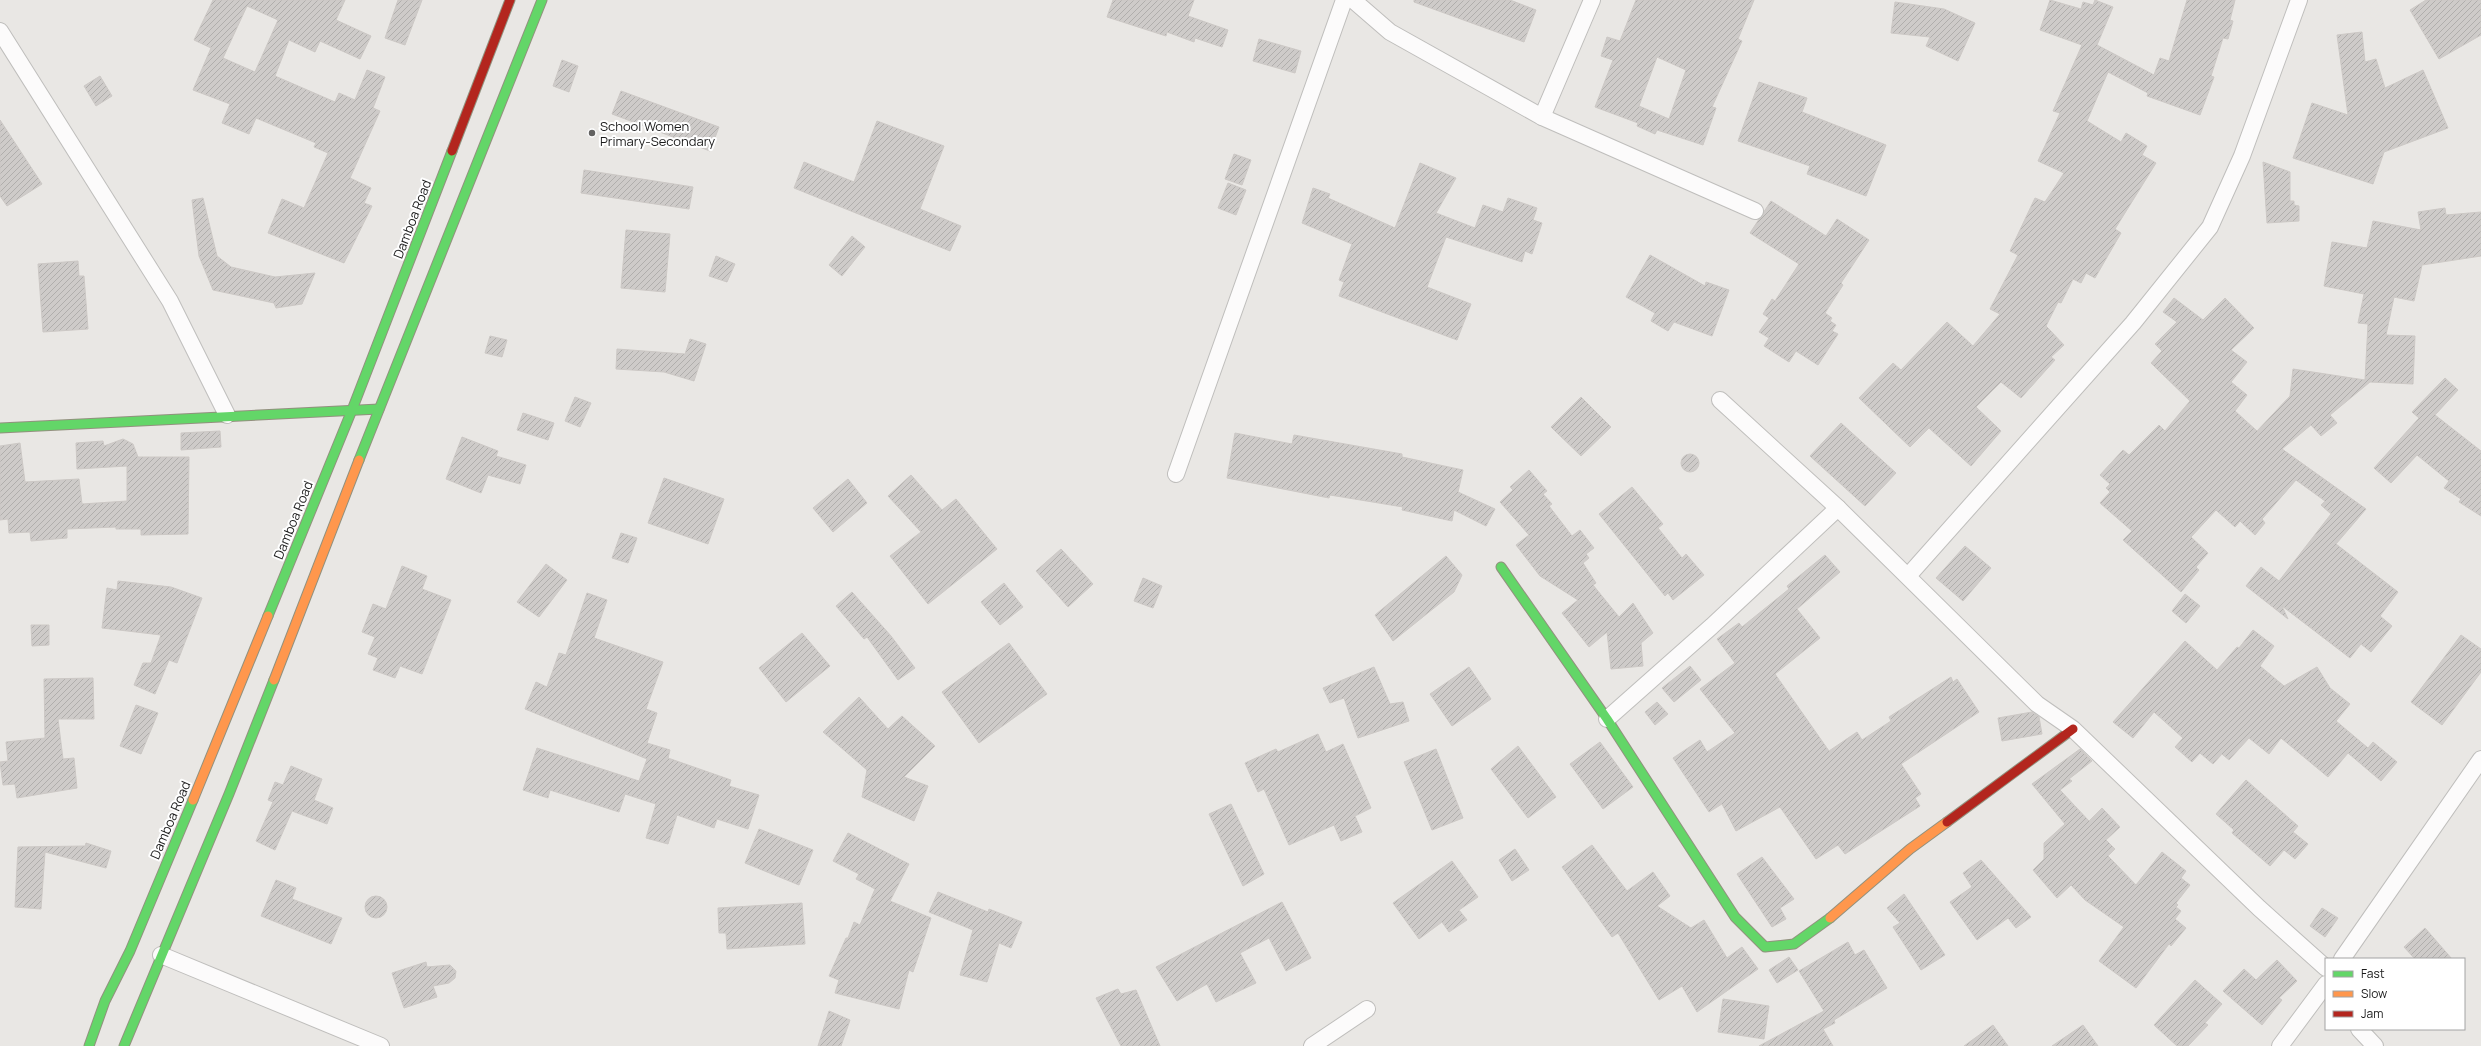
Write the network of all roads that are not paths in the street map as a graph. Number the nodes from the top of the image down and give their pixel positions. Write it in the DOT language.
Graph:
graph roads {
  1 [pos="510,0"];
  2 [pos="542,0"];
  3 [pos="1344,0"];
  4 [pos="1353,0"];
  5 [pos="1592,0"];
  6 [pos="2299,0"];
  7 [pos="0,31"];
  8 [pos="1542,117"];
  9 [pos="1755,211"];
  10 [pos="1720,400"];
  11 [pos="379,409"];
  12 [pos="352,410"];
  13 [pos="227,415"];
  14 [pos="0,428"];
  15 [pos="1176,474"];
  16 [pos="1838,508"];
  17 [pos="1502,567"];
  18 [pos="1908,576"];
  19 [pos="1607,719"];
  20 [pos="2073,729"];
  21 [pos="2481,759"];
  22 [pos="161,954"];
  23 [pos="2343,958"];
  24 [pos="2325,967"];
  25 [pos="2325,990"];
  26 [pos="1367,1009"];
  27 [pos="2360,1030"];
  28 [pos="88,1046"];
  29 [pos="124,1046"];
  30 [pos="381,1046"];
  31 [pos="1312,1046"];
  32 [pos="2280,1046"];
  33 [pos="2375,1046"];
  1 -- 12 [label="main road, Damboa Road"];
  2 -- 11 [label="main road"];
  3 -- 15 [label="street"];
  4 -- 8 [label="street"];
  5 -- 8 [label="street"];
  6 -- 18 [label="street"];
  7 -- 13 [label="street"];
  8 -- 9 [label="street"];
  10 -- 16 [label="street"];
  11 -- 12 [label="main road"];
  11 -- 22 [label="main road"];
  12 -- 13 [label="main road"];
  12 -- 28 [label="main road, Damboa Road"];
  13 -- 14 [label="main road"];
  16 -- 18 [label="street"];
  16 -- 19 [label="street"];
  17 -- 19 [label="main road"];
  18 -- 20 [label="street"];
  19 -- 20 [label="main road"];
  20 -- 24 [label="street"];
  21 -- 23 [label="street"];
  22 -- 29 [label="main road"];
  22 -- 30 [label="street"];
  25 -- 32 [label="street"];
  26 -- 31 [label="street"];
  27 -- 33 [label="street"];
}
